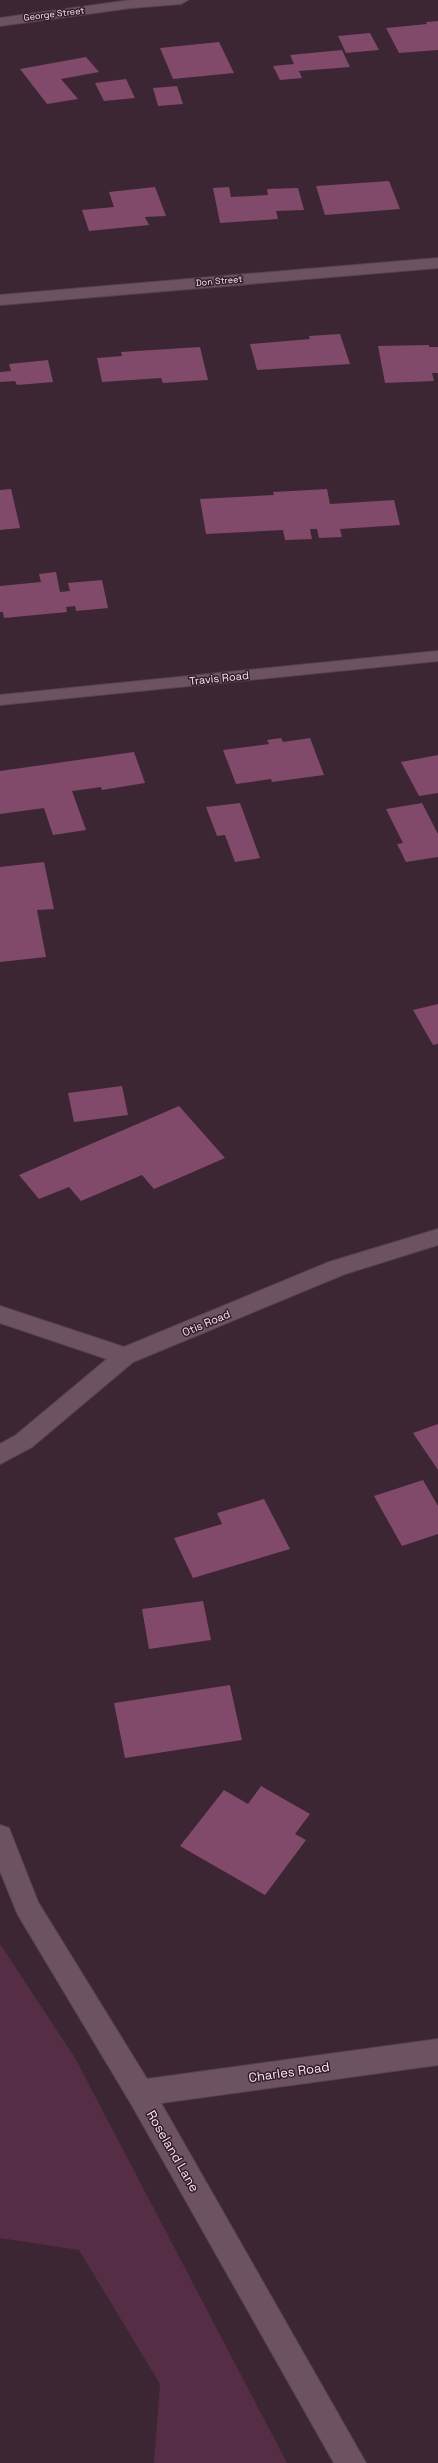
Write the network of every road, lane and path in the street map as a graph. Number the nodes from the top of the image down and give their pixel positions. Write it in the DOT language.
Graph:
graph roads {
  1 [pos="181,0"];
  2 [pos="0,22"];
  3 [pos="438,263"];
  4 [pos="0,300"];
  5 [pos="438,656"];
  6 [pos="0,700"];
  7 [pos="438,1237"];
  8 [pos="0,1314"];
  9 [pos="125,1356"];
  10 [pos="0,1455"];
  11 [pos="0,1836"];
  12 [pos="438,2052"];
  13 [pos="140,2093"];
  14 [pos="351,2463"];
  1 -- 2 [label="street, George Street"];
  3 -- 4 [label="street, Don Street"];
  5 -- 6 [label="street, Travis Road"];
  7 -- 9 [label="street, Otis Road"];
  8 -- 9 [label="street"];
  9 -- 10 [label="street, Otis Road"];
  11 -- 13 [label="street, Roseland Lane"];
  12 -- 13 [label="street, Charles Road"];
  13 -- 14 [label="street, Roseland Lane"];
}
